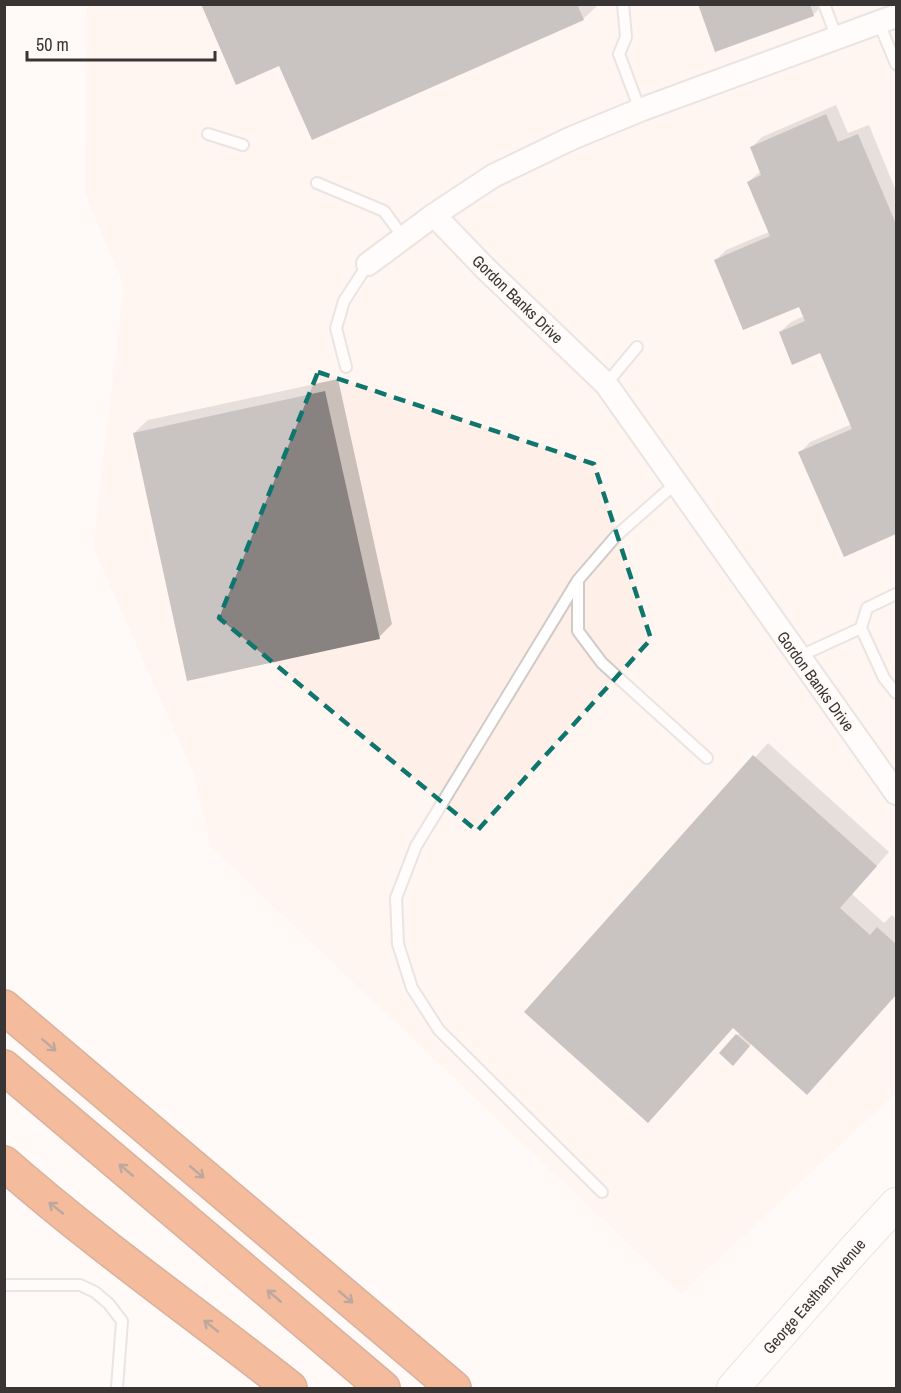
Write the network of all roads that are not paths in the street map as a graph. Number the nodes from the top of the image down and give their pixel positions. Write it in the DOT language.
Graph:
graph roads {
  1 [pos="623,4"];
  2 [pos="824,4"];
  3 [pos="888,20"];
  4 [pos="837,38"];
  5 [pos="897,64"];
  6 [pos="640,110"];
  7 [pos="208,134"];
  8 [pos="243,145"];
  9 [pos="317,183"];
  10 [pos="434,215"];
  11 [pos="403,237"];
  12 [pos="368,264"];
  13 [pos="637,347"];
  14 [pos="346,367"];
  15 [pos="606,384"];
  16 [pos="676,483"];
  17 [pos="578,580"];
  18 [pos="897,594"];
  19 [pos="861,628"];
  20 [pos="798,657"];
  21 [pos="897,693"];
  22 [pos="708,758"];
  23 [pos="897,793"];
  24 [pos="4,1007"];
  25 [pos="4,1067"];
  26 [pos="4,1163"];
  27 [pos="602,1192"];
  28 [pos="897,1204"];
  29 [pos="4,1285"];
  30 [pos="117,1389"];
  31 [pos="290,1389"];
  32 [pos="383,1389"];
  33 [pos="454,1389"];
  34 [pos="733,1389"];
  1 -- 6 [label="lane"];
  2 -- 4 [label="lane"];
  3 -- 4 [label="street"];
  3 -- 5 [label="lane"];
  4 -- 6 [label="street"];
  6 -- 10 [label="street"];
  7 -- 8 [label="lane"];
  9 -- 11 [label="lane"];
  10 -- 11 [label="street"];
  10 -- 15 [label="street, Gordon Banks Drive"];
  11 -- 12 [label="street"];
  12 -- 14 [label="lane"];
  13 -- 15 [label="lane"];
  15 -- 16 [label="street, Gordon Banks Drive"];
  16 -- 17 [label="lane"];
  16 -- 20 [label="street, Gordon Banks Drive"];
  17 -- 22 [label="lane"];
  17 -- 27 [label="lane"];
  18 -- 19 [label="lane"];
  19 -- 20 [label="lane"];
  19 -- 21 [label="lane"];
  20 -- 23 [label="street, Gordon Banks Drive"];
  24 -- 33 [label="highway, one-way"];
  32 -- 25 [label="highway, one-way"];
  31 -- 26 [label="highway, one-way"];
  28 -- 34 [label="main road, George Eastham Avenue"];
  29 -- 30 [label="lane"];
}
